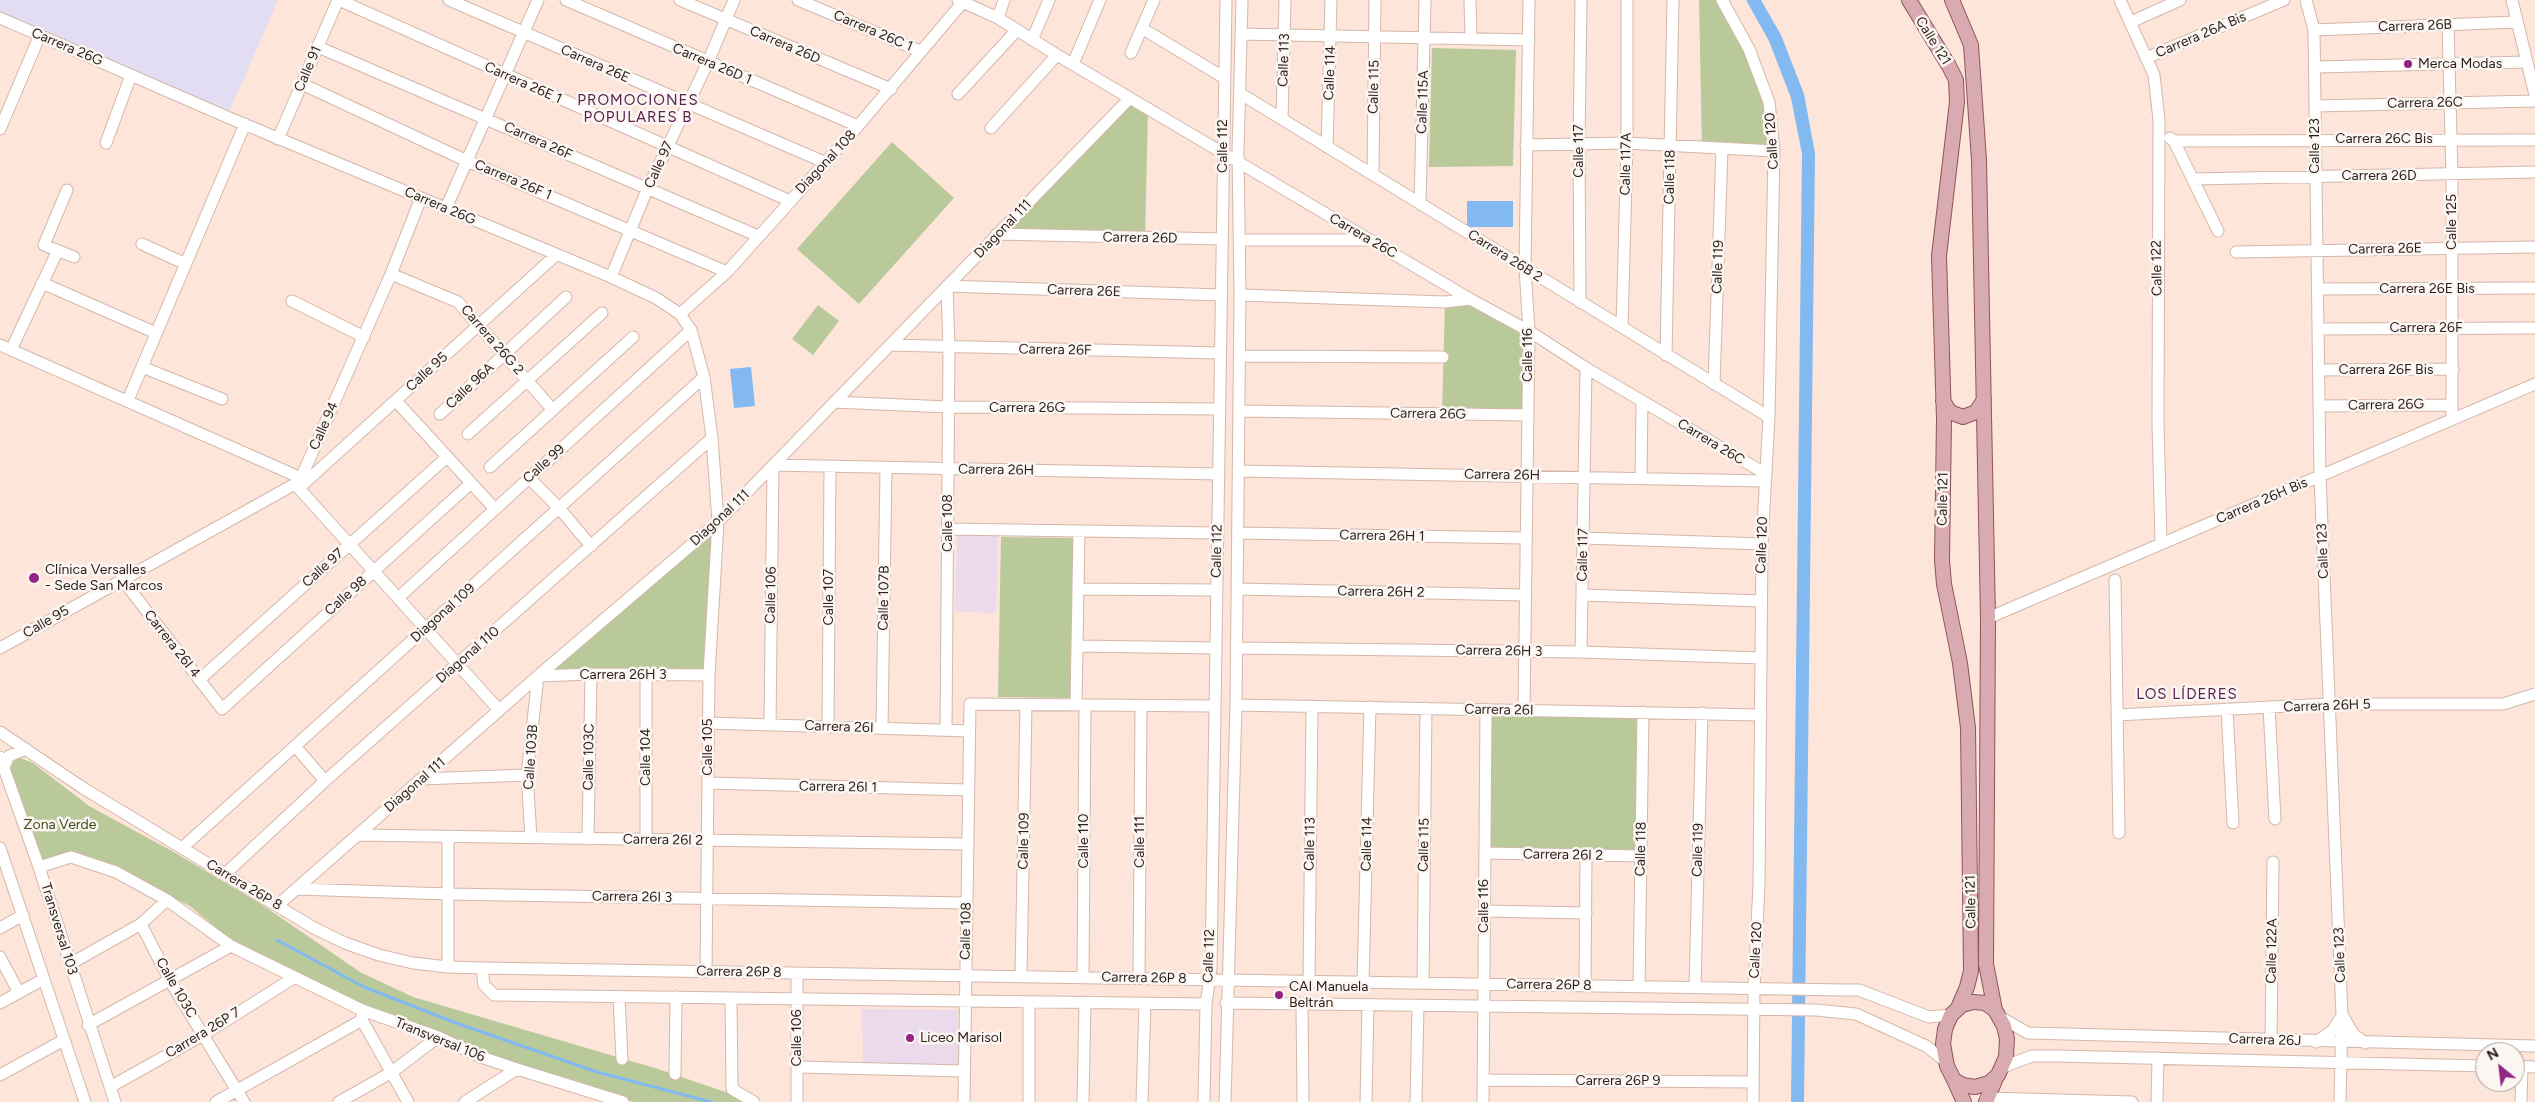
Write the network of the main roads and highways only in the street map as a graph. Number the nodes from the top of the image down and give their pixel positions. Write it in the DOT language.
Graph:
graph roads {
  1 [pos="1909,0"];
  2 [pos="1952,0"];
  3 [pos="1984,400"];
  4 [pos="1943,401"];
  5 [pos="1955,1011"];
  6 [pos="1998,1013"];
  7 [pos="2000,1071"];
  8 [pos="1954,1080"];
  9 [pos="1986,1100"];
  10 [pos="1964,1102"];
  1 -- 4 [label="main road, Calle 121"];
  2 -- 3 [label="main road, Calle 121"];
  3 -- 4 [label="main road"];
  3 -- 6 [label="main road, Calle 121"];
  4 -- 5 [label="main road, Calle 121"];
  5 -- 6 [label="main road"];
  5 -- 8 [label="main road"];
  6 -- 7 [label="main road"];
  7 -- 8 [label="main road"];
  7 -- 9 [label="main road"];
  8 -- 10 [label="main road"];
}
